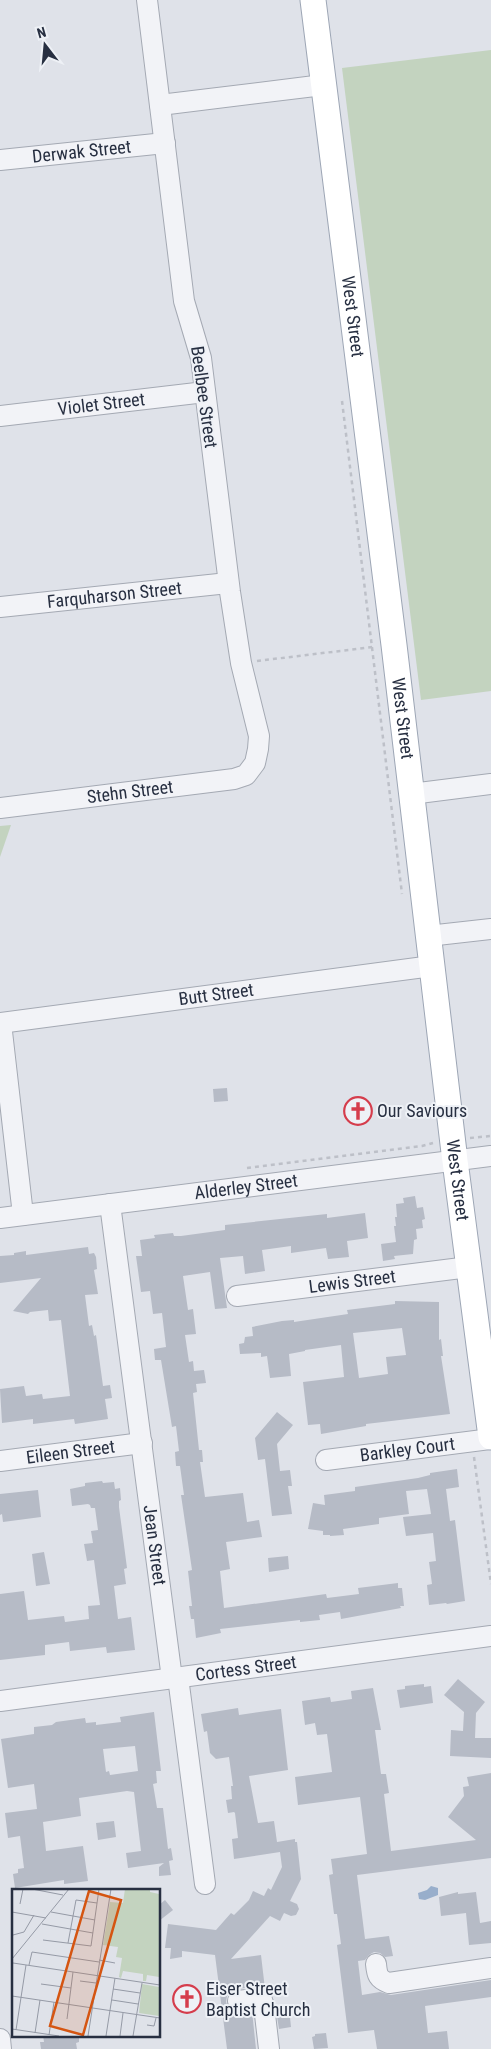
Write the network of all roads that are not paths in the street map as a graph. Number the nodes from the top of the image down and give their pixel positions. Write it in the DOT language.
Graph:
graph roads {
  1 [pos="147,0"];
  2 [pos="313,0"];
  3 [pos="323,85"];
  4 [pos="160,106"];
  5 [pos="165,143"];
  6 [pos="0,160"];
  7 [pos="205,392"];
  8 [pos="0,416"];
  9 [pos="228,583"];
  10 [pos="0,607"];
  11 [pos="255,764"];
  12 [pos="491,784"];
  13 [pos="411,794"];
  14 [pos="0,808"];
  15 [pos="491,929"];
  16 [pos="428,936"];
  17 [pos="432,966"];
  18 [pos="0,1023"];
  19 [pos="491,1156"];
  20 [pos="455,1161"];
  21 [pos="110,1204"];
  22 [pos="23,1215"];
  23 [pos="0,1218"];
  24 [pos="469,1267"];
  25 [pos="237,1296"];
  26 [pos="491,1438"];
  27 [pos="142,1442"];
  28 [pos="326,1460"];
  29 [pos="0,1461"];
  30 [pos="491,1636"];
  31 [pos="175,1677"];
  32 [pos="0,1701"];
  33 [pos="205,1884"];
  34 [pos="376,1964"];
  35 [pos="491,1968"];
  36 [pos="238,2001"];
  37 [pos="0,2039"];
  38 [pos="1,2049"];
  39 [pos="269,2049"];
  1 -- 4 [label="street, Beelbee Street"];
  2 -- 3 [label="main road, West Street"];
  3 -- 4 [label="street"];
  3 -- 13 [label="main road, West Street"];
  4 -- 5 [label="street, Beelbee Street"];
  5 -- 6 [label="street, Derwak Street"];
  5 -- 7 [label="street, Beelbee Street"];
  7 -- 8 [label="street, Violet Street"];
  7 -- 9 [label="street, Beelbee Street"];
  9 -- 10 [label="street, Farquharson Street"];
  9 -- 11 [label="street, Beelbee Street"];
  11 -- 14 [label="street, Stehn Street"];
  12 -- 13 [label="street"];
  13 -- 16 [label="main road, West Street"];
  15 -- 16 [label="street"];
  16 -- 17 [label="main road, West Street"];
  17 -- 18 [label="street, Butt Street"];
  17 -- 20 [label="main road, West Street"];
  18 -- 22 [label="street"];
  19 -- 20 [label="street, Alderley Street"];
  20 -- 21 [label="street, Alderley Street"];
  20 -- 24 [label="main road, West Street"];
  21 -- 22 [label="street, Alderley Street"];
  21 -- 27 [label="street, Jean Street"];
  22 -- 23 [label="street, Alderley Street"];
  24 -- 25 [label="street, Lewis Street"];
  24 -- 26 [label="main road, West Street"];
  26 -- 28 [label="street, Barkley Court"];
  27 -- 29 [label="street, Eileen Street"];
  27 -- 31 [label="street, Jean Street"];
  30 -- 31 [label="street, Cortess Street"];
  31 -- 32 [label="street, Cortess Street"];
  31 -- 33 [label="street, Jean Street"];
  34 -- 35 [label="street"];
  36 -- 39 [label="street"];
  37 -- 38 [label="street"];
}
